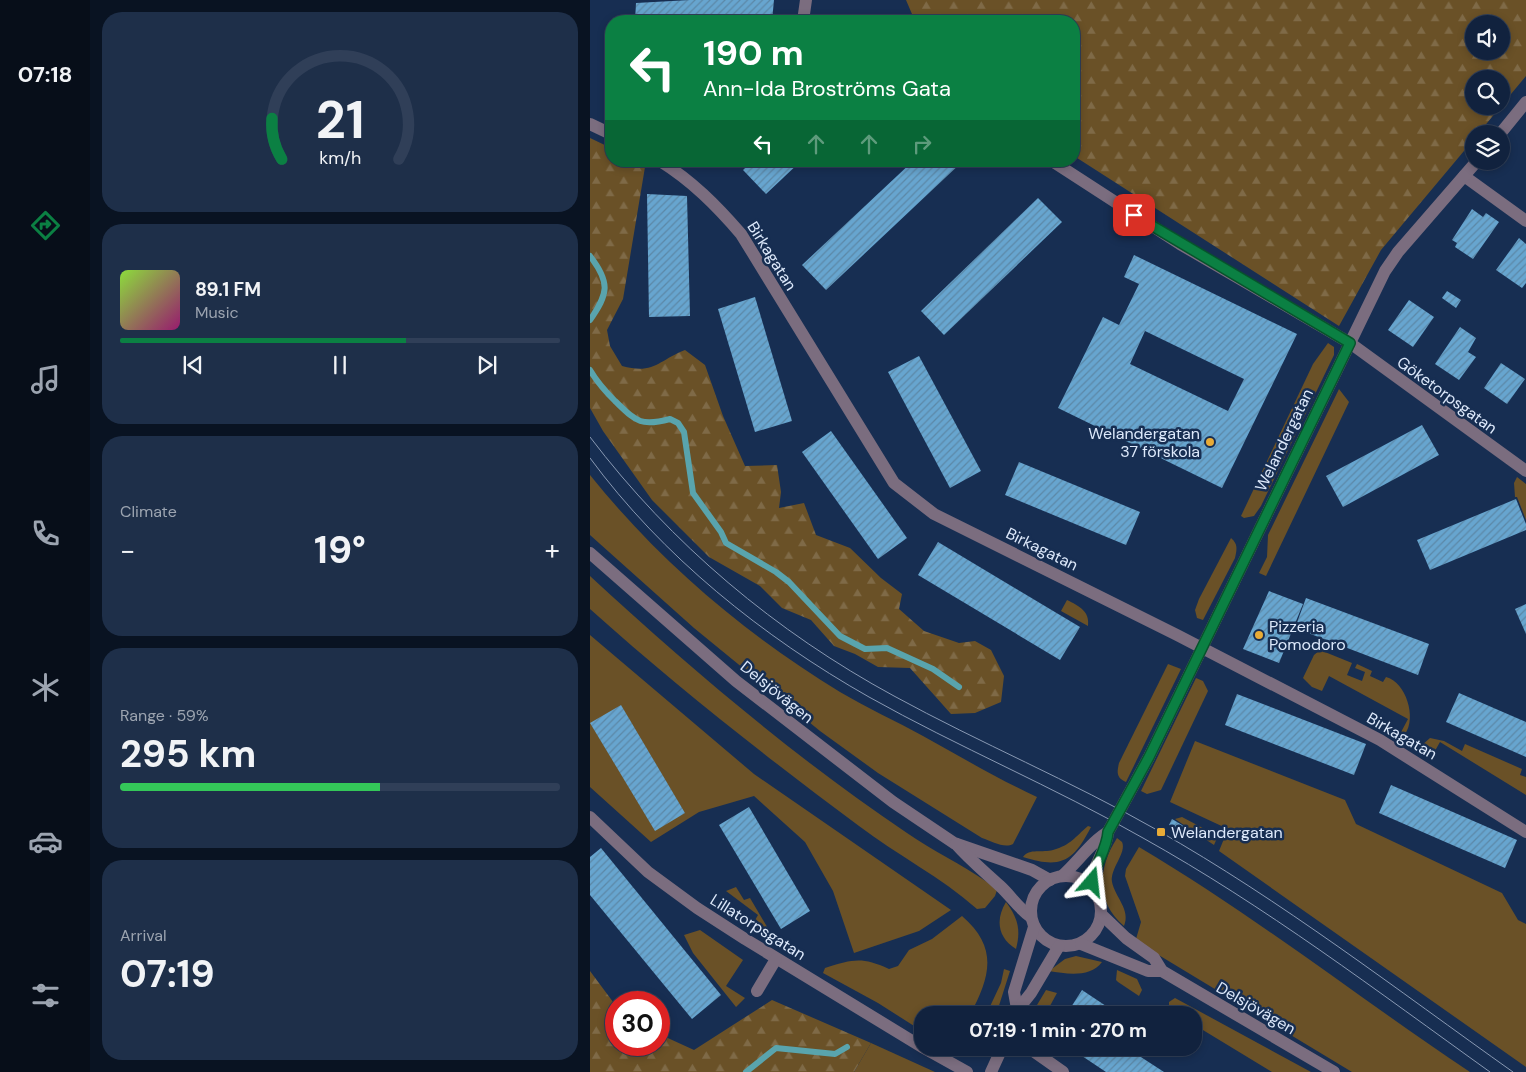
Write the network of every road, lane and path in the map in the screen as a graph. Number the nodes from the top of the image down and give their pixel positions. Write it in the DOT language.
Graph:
graph roads {
  1 [pos="806,0"];
  2 [pos="804,15"];
  3 [pos="1526,102"];
  4 [pos="590,124"];
  5 [pos="1507,125"];
  6 [pos="605,131"];
  7 [pos="670,167"];
  8 [pos="1061,167"];
  9 [pos="1469,170"];
  10 [pos="1464,176"];
  11 [pos="1526,221"];
  12 [pos="1350,343"];
  13 [pos="1526,471"];
  14 [pos="590,553"];
  15 [pos="1201,647"];
  16 [pos="590,817"];
  17 [pos="1108,832"];
  18 [pos="1526,832"];
  19 [pos="954,842"];
  20 [pos="1056,878"];
  21 [pos="1092,886"];
  22 [pos="1102,915"];
  23 [pos="1033,922"];
  24 [pos="1081,944"];
  25 [pos="1059,946"];
  26 [pos="776,959"];
  27 [pos="1162,971"];
  28 [pos="757,991"];
  29 [pos="1015,1006"];
  30 [pos="1021,1006"];
  31 [pos="914,1042"];
  32 [pos="939,1056"];
  33 [pos="998,1056"];
  34 [pos="1040,1056"];
  35 [pos="968,1072"];
  36 [pos="991,1072"];
  37 [pos="1062,1072"];
  38 [pos="1334,1072"];
  1 -- 2 [label="street"];
  3 -- 5 [label="street"];
  4 -- 6 [label="street"];
  7 -- 15 [label="street, Birkagatan"];
  8 -- 12 [label="street, Göketorpsgatan"];
  9 -- 10 [label="street, Welandergatan"];
  10 -- 11 [label="street"];
  10 -- 12 [label="street, Welandergatan"];
  12 -- 13 [label="street, Göketorpsgatan"];
  12 -- 15 [label="street, Welandergatan"];
  14 -- 19 [label="street, Delsjövägen"];
  15 -- 17 [label="street, Welandergatan"];
  15 -- 18 [label="street, Birkagatan"];
  16 -- 26 [label="street, Lillatorpsgatan"];
  17 -- 20 [label="street, Welandergatan"];
  17 -- 21 [label="street, Welandergatan"];
  19 -- 20 [label="street, Delsjövägen"];
  19 -- 23 [label="street, Delsjövägen"];
  20 -- 21 [label="street, Delsjövägen"];
  20 -- 23 [label="street"];
  21 -- 22 [label="street, Delsjövägen"];
  22 -- 24 [label="street"];
  22 -- 27 [label="street, Delsjövägen"];
  23 -- 25 [label="street, Delsjövägen"];
  23 -- 29 [label="street"];
  24 -- 25 [label="street, Delsjövägen"];
  24 -- 27 [label="street, Delsjövägen"];
  25 -- 30 [label="street"];
  26 -- 28 [label="street"];
  26 -- 31 [label="street, Lillatorpsgatan"];
  27 -- 38 [label="street, Delsjövägen"];
  32 -- 35 [label="street, Lillatorpsgatan"];
  33 -- 36 [label="street"];
  34 -- 37 [label="street"];
}
